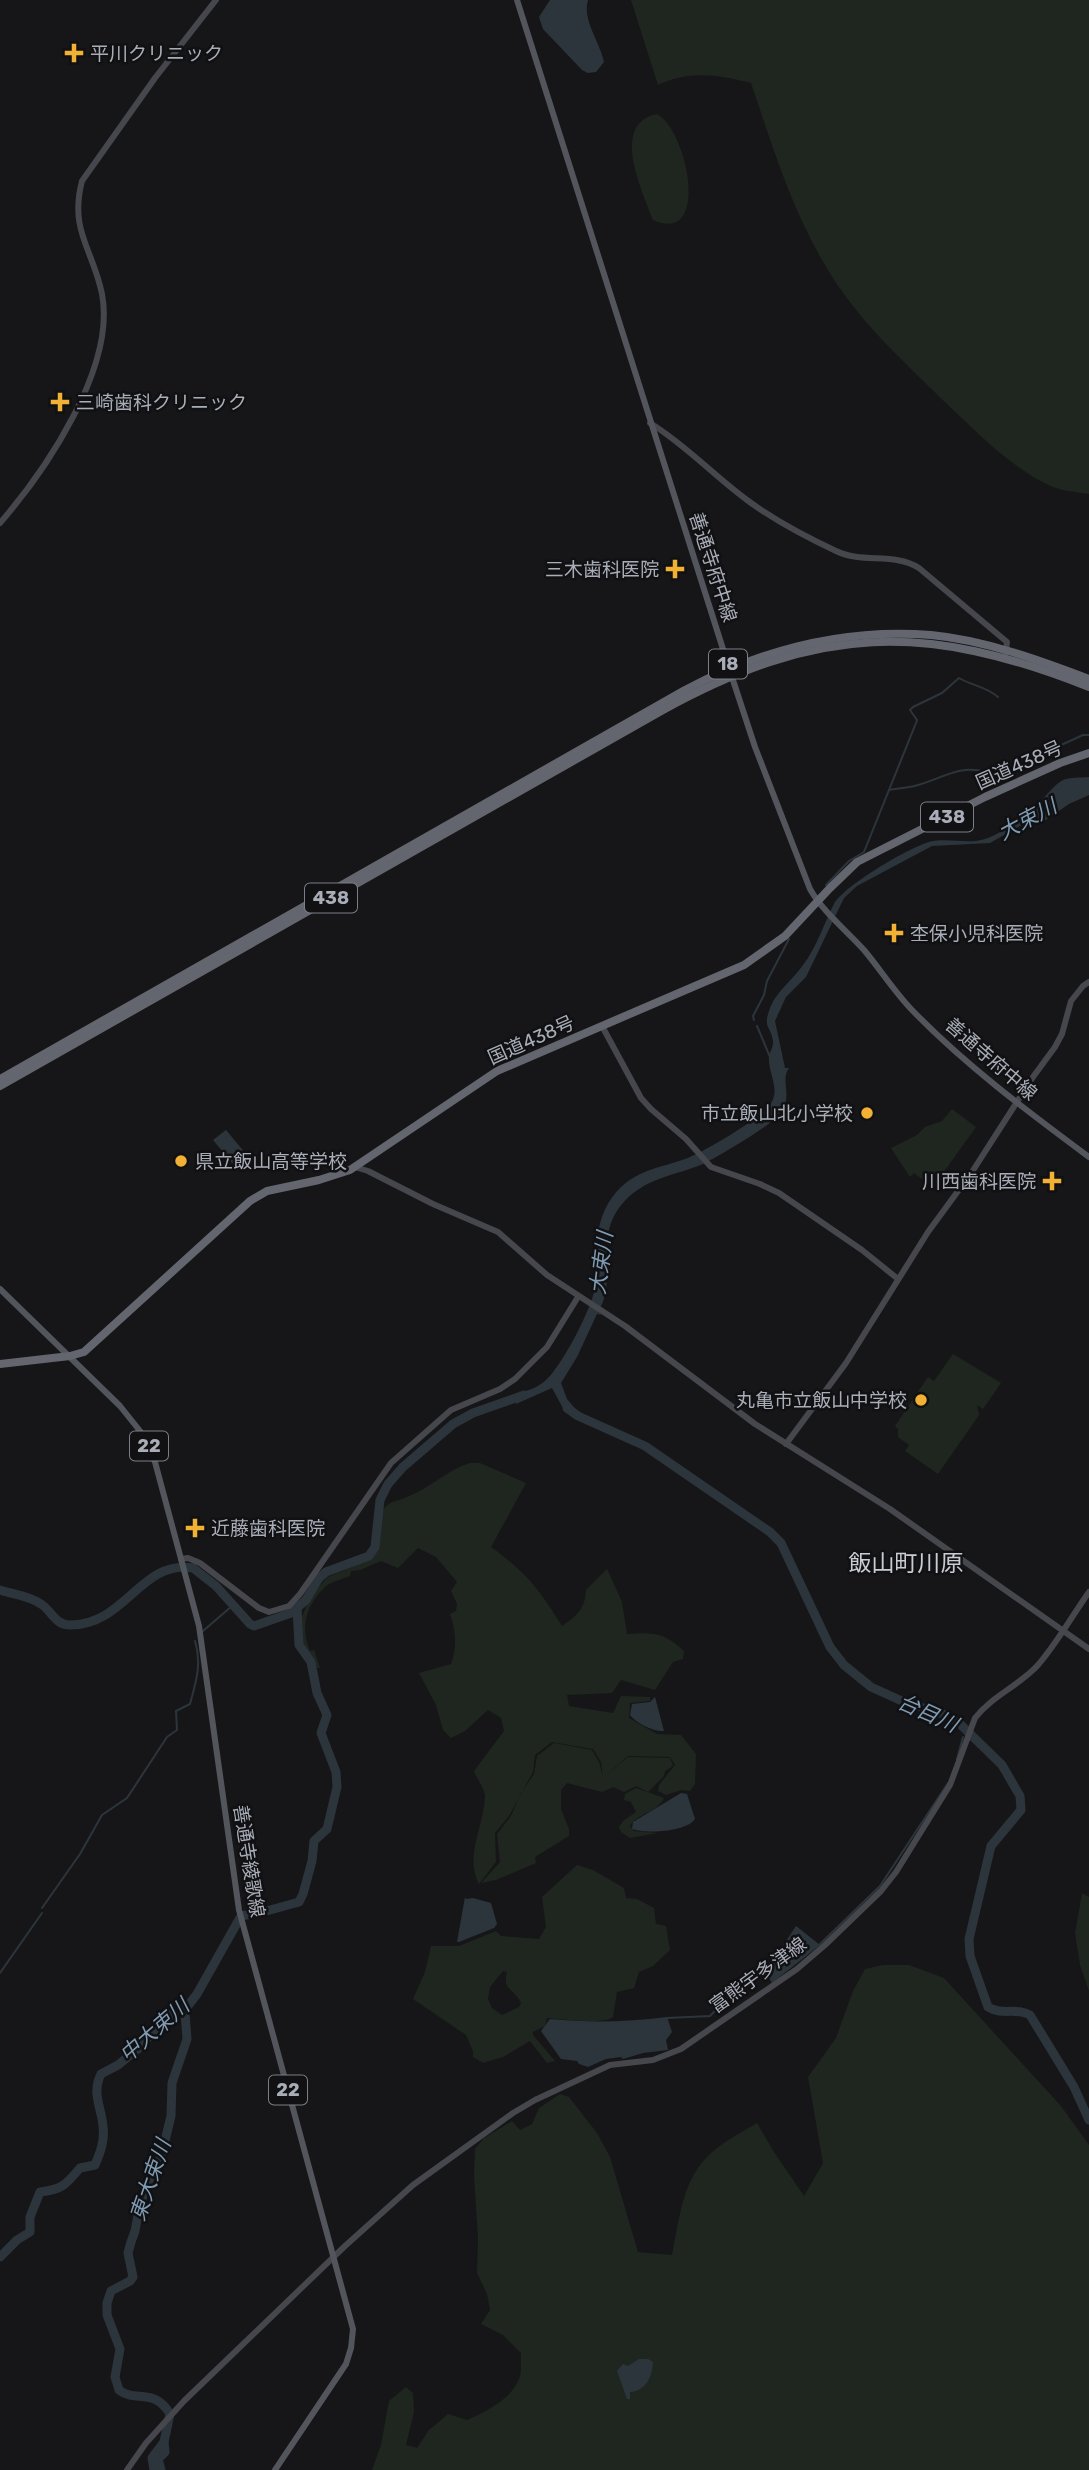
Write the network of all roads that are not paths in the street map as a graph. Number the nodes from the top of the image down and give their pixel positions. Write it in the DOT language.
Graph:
graph roads {
  1 [pos="216,0"];
  2 [pos="517,0"];
  3 [pos="650,423"];
  4 [pos="0,523"];
  5 [pos="1006,655"];
  6 [pos="730,672"];
  7 [pos="1089,679"];
  8 [pos="1089,687"];
  9 [pos="1089,752"];
  10 [pos="818,901"];
  11 [pos="1089,982"];
  12 [pos="602,1026"];
  13 [pos="0,1079"];
  14 [pos="0,1086"];
  15 [pos="1017,1103"];
  16 [pos="1089,1157"];
  17 [pos="355,1167"];
  18 [pos="898,1279"];
  19 [pos="0,1289"];
  20 [pos="578,1297"];
  21 [pos="70,1356"];
  22 [pos="0,1364"];
  23 [pos="786,1444"];
  24 [pos="181,1560"];
  25 [pos="1089,1592"];
  26 [pos="1062,1630"];
  27 [pos="1089,1649"];
  28 [pos="333,2257"];
  29 [pos="127,2470"];
  30 [pos="275,2470"];
  1 -- 4 [label="street"];
  2 -- 3 [label="main road, 善通寺府中線 / 18"];
  3 -- 5 [label="street"];
  3 -- 6 [label="main road, 善通寺府中線 / 18"];
  5 -- 6 [label="highway, 438"];
  5 -- 7 [label="highway, 438"];
  5 -- 8 [label="highway, 438"];
  6 -- 10 [label="main road, 善通寺府中線 / 18"];
  6 -- 13 [label="highway, 438"];
  6 -- 14 [label="highway, 438"];
  9 -- 10 [label="highway, 国道438号 / 438"];
  10 -- 12 [label="highway, 国道438号 / 438"];
  10 -- 15 [label="main road, 善通寺府中線 / 18"];
  11 -- 15 [label="street"];
  12 -- 17 [label="highway, 国道438号 / 438"];
  12 -- 18 [label="street"];
  15 -- 16 [label="main road, 善通寺府中線 / 18"];
  15 -- 18 [label="street"];
  17 -- 20 [label="street"];
  17 -- 21 [label="highway, 国道438号 / 438"];
  18 -- 23 [label="street"];
  19 -- 21 [label="main road, 善通寺綾歌線 / 22"];
  20 -- 23 [label="street"];
  20 -- 24 [label="street"];
  21 -- 22 [label="highway, 国道438号 / 438"];
  21 -- 24 [label="main road, 善通寺綾歌線 / 22"];
  23 -- 26 [label="street"];
  24 -- 28 [label="main road, 善通寺綾歌線 / 22"];
  25 -- 26 [label="street, 富熊宇多津線"];
  26 -- 27 [label="street"];
  26 -- 28 [label="street, 富熊宇多津線"];
  28 -- 29 [label="street, 富熊宇多津線"];
  28 -- 30 [label="main road, 善通寺綾歌線 / 22"];
}
